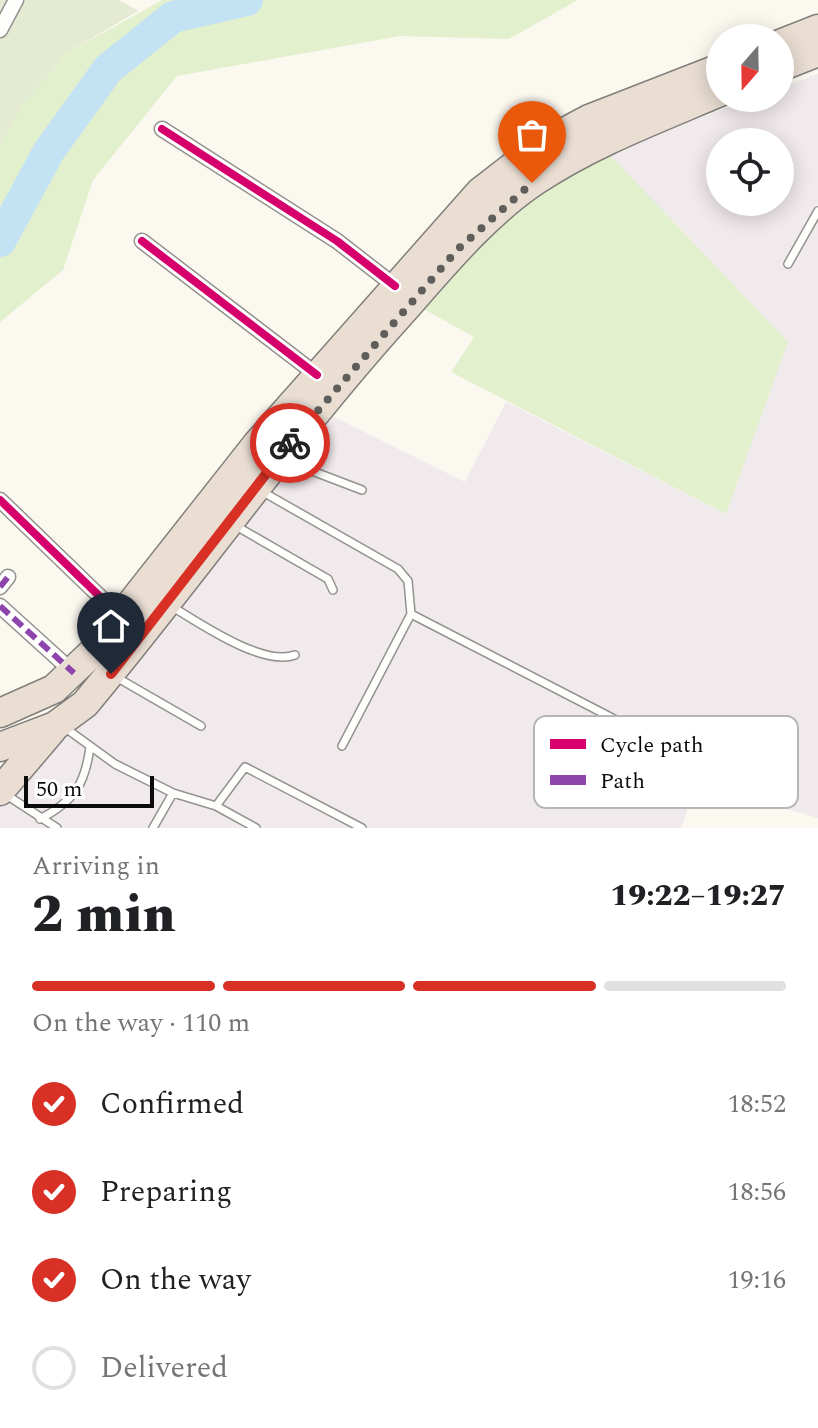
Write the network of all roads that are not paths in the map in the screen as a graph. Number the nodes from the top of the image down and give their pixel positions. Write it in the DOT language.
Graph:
graph roads {
  1 [pos="16,0"];
  2 [pos="818,29"];
  3 [pos="0,30"];
  4 [pos="794,38"];
  5 [pos="818,52"];
  6 [pos="794,61"];
  7 [pos="706,73"];
  8 [pos="706,98"];
  9 [pos="162,129"];
  10 [pos="818,211"];
  11 [pos="142,241"];
  12 [pos="788,264"];
  13 [pos="395,286"];
  14 [pos="317,375"];
  15 [pos="278,458"];
  16 [pos="253,487"];
  17 [pos="362,490"];
  18 [pos="0,500"];
  19 [pos="227,520"];
  20 [pos="333,590"];
  21 [pos="166,602"];
  22 [pos="0,606"];
  23 [pos="411,614"];
  24 [pos="121,617"];
  25 [pos="295,655"];
  26 [pos="111,674"];
  27 [pos="64,681"];
  28 [pos="0,713"];
  29 [pos="609,716"];
  30 [pos="57,725"];
  31 [pos="201,726"];
  32 [pos="342,746"];
  33 [pos="0,747"];
  34 [pos="90,747"];
  35 [pos="0,790"];
  36 [pos="173,793"];
  37 [pos="216,806"];
  38 [pos="40,819"];
  39 [pos="57,828"];
  40 [pos="153,828"];
  41 [pos="256,828"];
  42 [pos="362,828"];
  1 -- 3 [label="street"];
  2 -- 4 [label="highway"];
  5 -- 6 [label="highway"];
  7 -- 13 [label="highway"];
  8 -- 15 [label="highway"];
  9 -- 13 [label="street"];
  10 -- 12 [label="lane"];
  11 -- 14 [label="street"];
  13 -- 14 [label="highway"];
  14 -- 24 [label="highway"];
  15 -- 16 [label="highway"];
  15 -- 17 [label="lane"];
  16 -- 19 [label="highway"];
  16 -- 23 [label="lane"];
  18 -- 24 [label="street"];
  19 -- 20 [label="lane"];
  19 -- 21 [label="highway"];
  21 -- 25 [label="lane"];
  21 -- 26 [label="highway"];
  22 -- 27 [label="street"];
  23 -- 29 [label="lane"];
  23 -- 32 [label="lane"];
  24 -- 27 [label="highway"];
  26 -- 30 [label="highway"];
  26 -- 31 [label="lane"];
  27 -- 28 [label="highway"];
  30 -- 33 [label="highway"];
  30 -- 34 [label="lane"];
  30 -- 35 [label="highway"];
  34 -- 36 [label="lane"];
  34 -- 38 [label="lane"];
  35 -- 38 [label="lane"];
  36 -- 37 [label="lane"];
  36 -- 40 [label="lane"];
  37 -- 41 [label="lane"];
  37 -- 42 [label="lane"];
  38 -- 39 [label="lane"];
}
